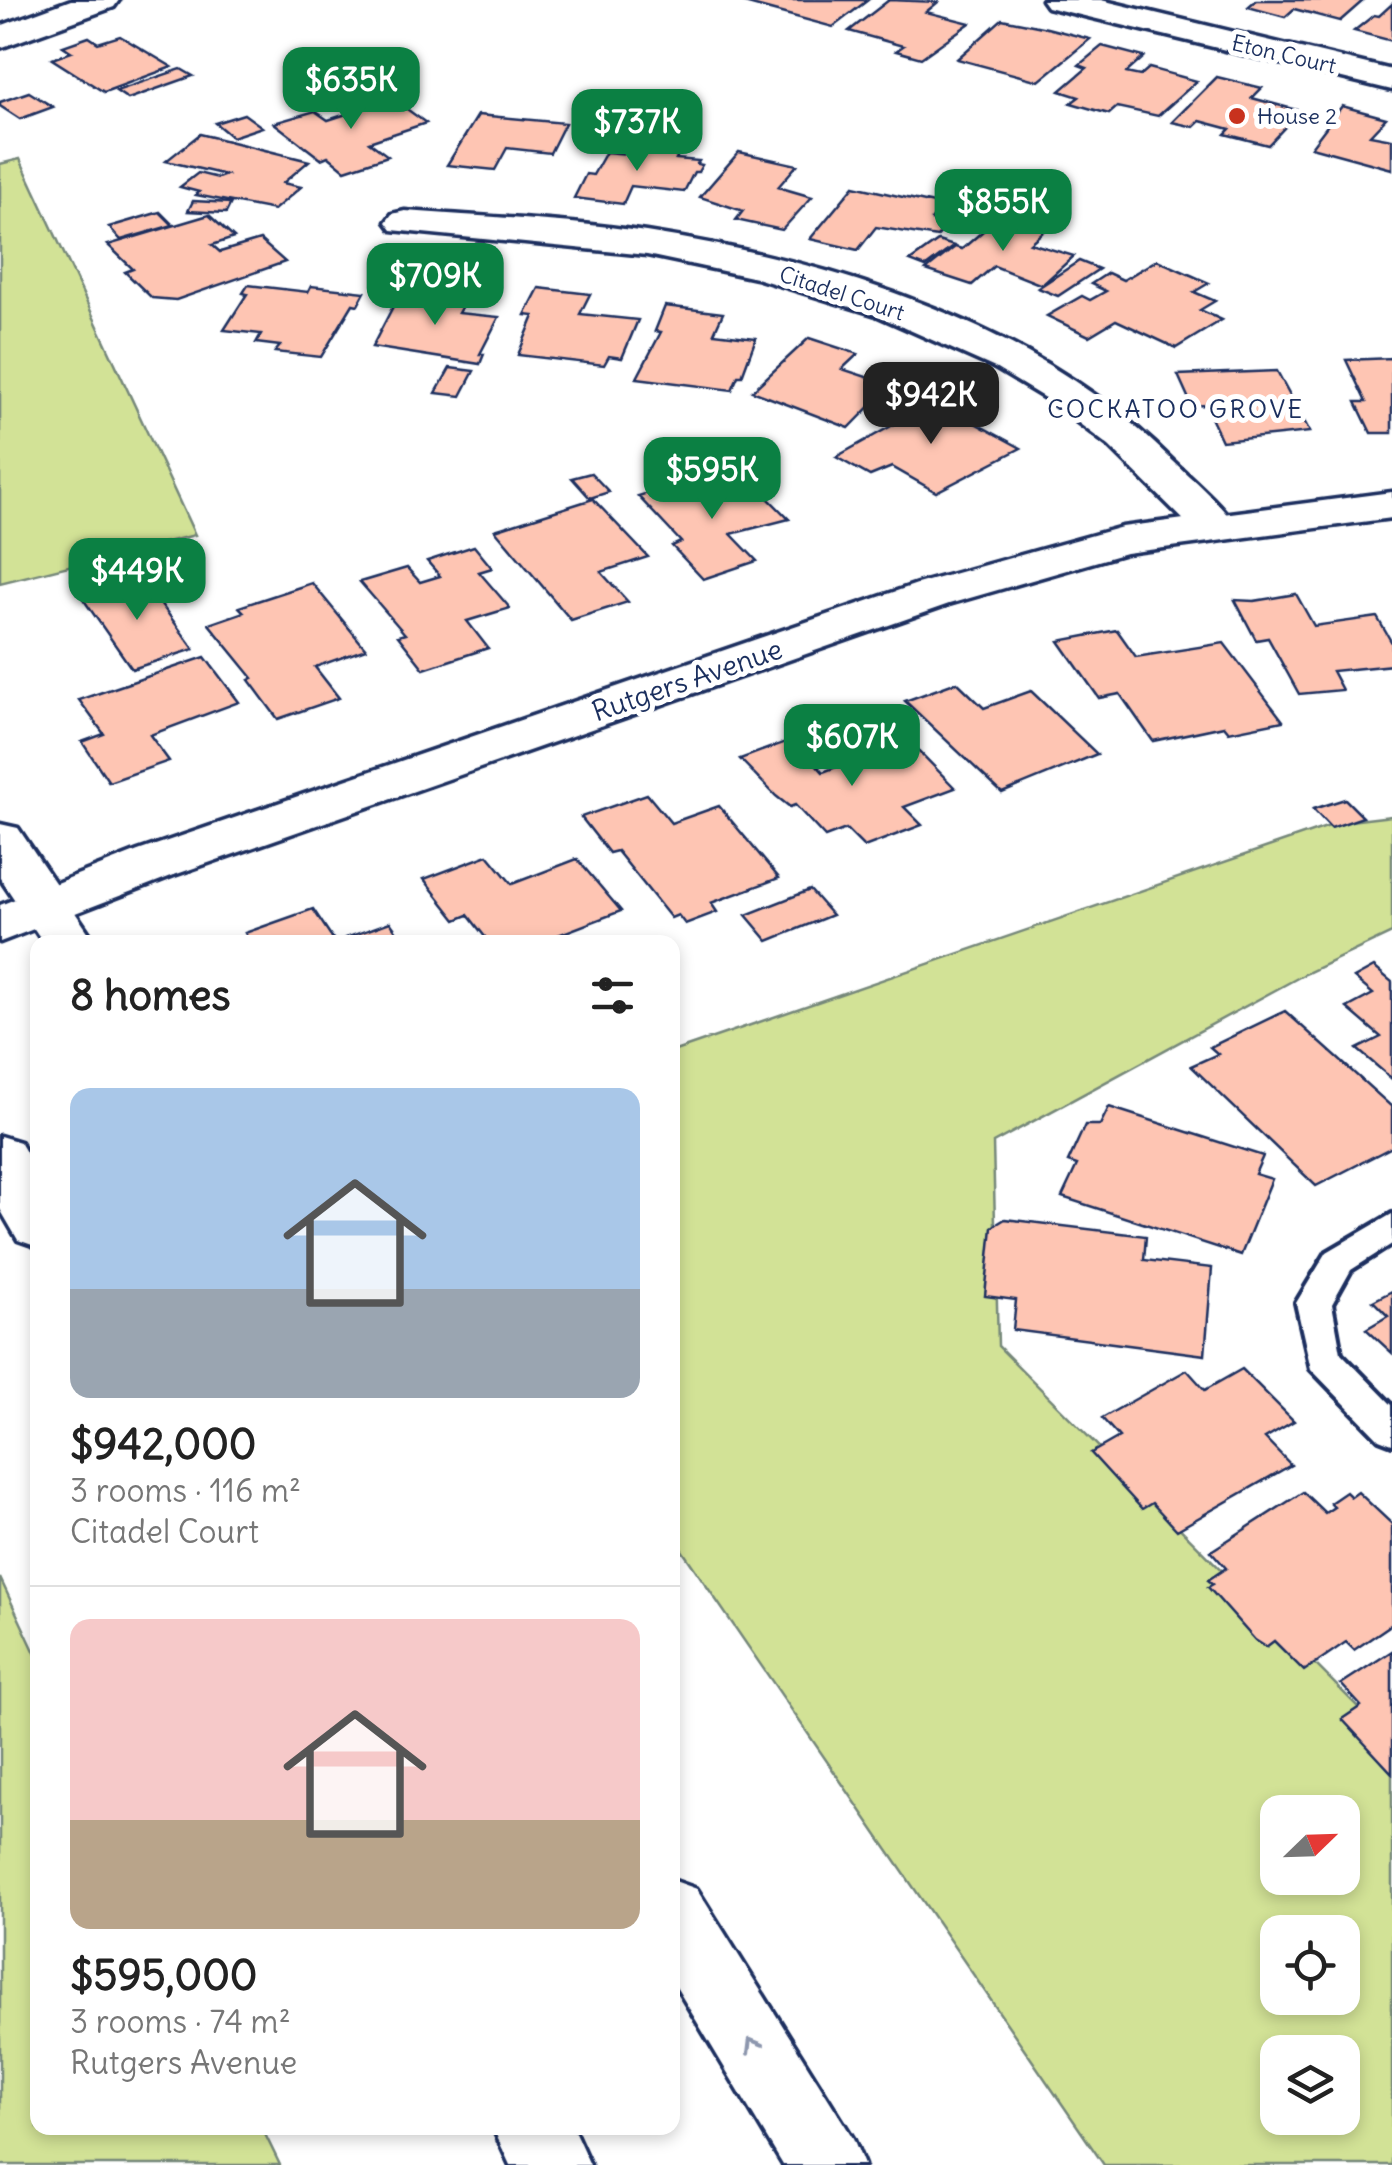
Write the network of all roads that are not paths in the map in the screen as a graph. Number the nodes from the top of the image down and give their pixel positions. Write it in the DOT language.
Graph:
graph roads {
  1 [pos="102,0"];
  2 [pos="1059,0"];
  3 [pos="0,38"];
  4 [pos="1392,80"];
  5 [pos="405,222"];
  6 [pos="1392,505"];
  7 [pos="1214,526"];
  8 [pos="0,840"];
  9 [pos="39,924"];
  10 [pos="0,1157"];
  11 [pos="30,1211"];
  12 [pos="1392,1227"];
  13 [pos="1392,1429"];
  14 [pos="680,1925"];
  15 [pos="536,2135"];
  16 [pos="552,2165"];
  17 [pos="826,2165"];
  1 -- 3 [label="main road"];
  2 -- 4 [label="main road, Eton Court"];
  5 -- 7 [label="main road, Citadel Court"];
  6 -- 7 [label="main road, Rutgers Avenue"];
  7 -- 9 [label="main road, Rutgers Avenue"];
  8 -- 9 [label="main road"];
  10 -- 11 [label="main road"];
  12 -- 13 [label="lane"];
  17 -- 14 [label="main road, one-way"];
  15 -- 16 [label="main road"];
}
